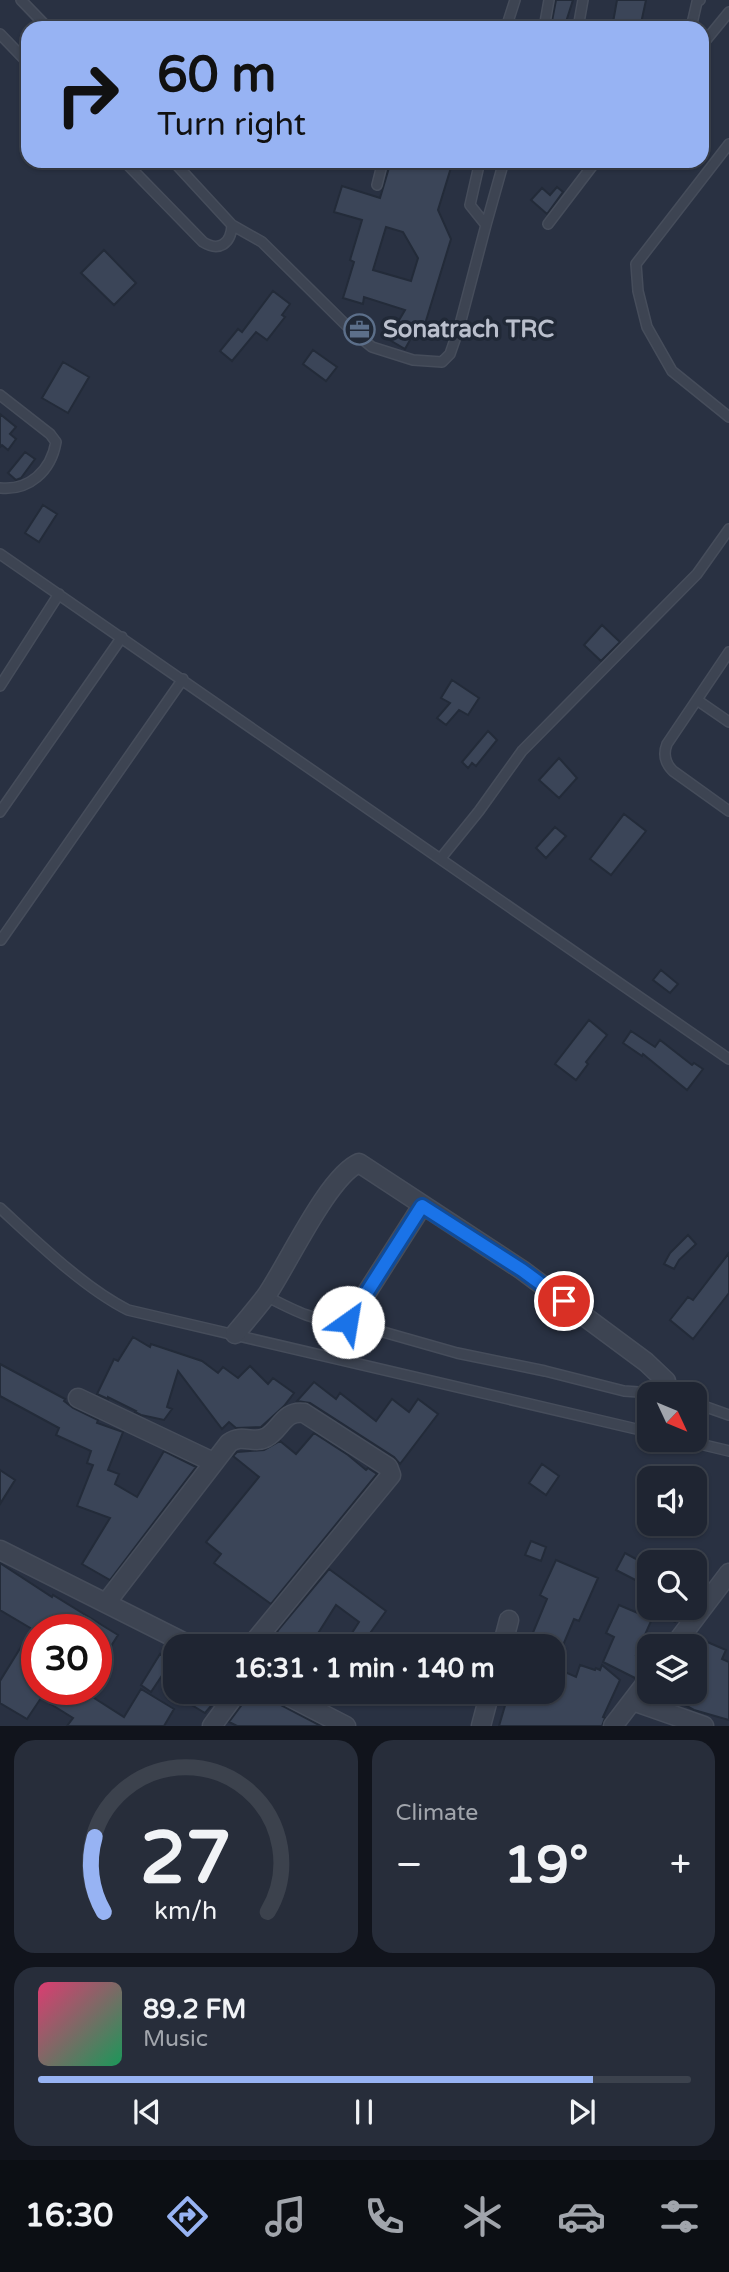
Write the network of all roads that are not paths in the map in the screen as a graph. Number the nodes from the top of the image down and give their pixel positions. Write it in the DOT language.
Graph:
graph roads {
  1 [pos="21,0"];
  2 [pos="515,0"];
  3 [pos="549,0"];
  4 [pos="583,0"];
  5 [pos="700,0"];
  6 [pos="729,12"];
  7 [pos="41,21"];
  8 [pos="508,21"];
  9 [pos="545,21"];
  10 [pos="579,21"];
  11 [pos="693,21"];
  12 [pos="0,34"];
  13 [pos="709,36"];
  14 [pos="21,56"];
  15 [pos="729,144"];
  16 [pos="131,168"];
  17 [pos="179,168"];
  18 [pos="381,168"];
  19 [pos="478,168"];
  20 [pos="502,168"];
  21 [pos="591,168"];
  22 [pos="377,185"];
  23 [pos="548,224"];
  24 [pos="232,225"];
  25 [pos="486,225"];
  26 [pos="0,395"];
  27 [pos="729,417"];
  28 [pos="0,488"];
  29 [pos="729,529"];
  30 [pos="0,554"];
  31 [pos="59,594"];
  32 [pos="122,637"];
  33 [pos="729,652"];
  34 [pos="183,679"];
  35 [pos="0,686"];
  36 [pos="697,700"];
  37 [pos="729,722"];
  38 [pos="729,811"];
  39 [pos="0,812"];
  40 [pos="441,858"];
  41 [pos="1,940"];
  42 [pos="729,1059"];
  43 [pos="422,1206"];
  44 [pos="0,1208"];
  45 [pos="266,1296"];
  46 [pos="348,1322"];
  47 [pos="234,1334"];
  48 [pos="666,1382"];
  49 [pos="637,1392"];
  50 [pos="78,1398"];
  51 [pos="707,1407"];
  52 [pos="729,1415"];
  53 [pos="637,1429"];
  54 [pos="707,1446"];
  55 [pos="729,1451"];
  56 [pos="213,1462"];
  57 [pos="0,1550"];
  58 [pos="729,1573"];
  59 [pos="106,1603"];
  60 [pos="509,1620"];
  61 [pos="167,1634"];
  62 [pos="261,1634"];
  63 [pos="505,1634"];
  64 [pos="683,1634"];
  65 [pos="637,1695"];
  66 [pos="632,1701"];
  67 [pos="228,1704"];
  68 [pos="303,1704"];
  69 [pos="487,1704"];
  70 [pos="212,1726"];
  71 [pos="346,1726"];
  72 [pos="481,1726"];
  73 [pos="613,1726"];
  74 [pos="704,1726"];
  1 -- 7 [label="lane"];
  2 -- 8 [label="lane"];
  3 -- 9 [label="lane"];
  4 -- 10 [label="lane"];
  5 -- 11 [label="lane"];
  6 -- 13 [label="lane"];
  12 -- 14 [label="lane"];
  15 -- 27 [label="lane"];
  16 -- 24 [label="lane"];
  17 -- 24 [label="lane"];
  18 -- 22 [label="lane"];
  19 -- 25 [label="lane"];
  20 -- 25 [label="lane"];
  21 -- 23 [label="lane"];
  24 -- 25 [label="lane"];
  26 -- 28 [label="lane"];
  29 -- 40 [label="lane"];
  30 -- 31 [label="lane"];
  31 -- 32 [label="lane"];
  31 -- 35 [label="lane"];
  32 -- 34 [label="lane"];
  32 -- 39 [label="lane"];
  33 -- 36 [label="lane"];
  34 -- 40 [label="lane"];
  34 -- 41 [label="lane"];
  36 -- 37 [label="lane"];
  36 -- 38 [label="lane"];
  40 -- 42 [label="lane"];
  43 -- 45 [label="street"];
  43 -- 46 [label="street"];
  43 -- 48 [label="street"];
  44 -- 47 [label="lane"];
  45 -- 46 [label="lane"];
  45 -- 47 [label="street"];
  46 -- 49 [label="lane"];
  47 -- 53 [label="lane"];
  50 -- 56 [label="street"];
  51 -- 52 [label="lane"];
  54 -- 55 [label="lane"];
  56 -- 59 [label="street"];
  56 -- 62 [label="street"];
  57 -- 59 [label="street"];
  58 -- 64 [label="street"];
  59 -- 61 [label="street"];
  60 -- 63 [label="street"];
  65 -- 66 [label="street"];
  66 -- 73 [label="street"];
  66 -- 74 [label="street"];
  67 -- 70 [label="street"];
  68 -- 71 [label="street"];
  69 -- 72 [label="street"];
}
